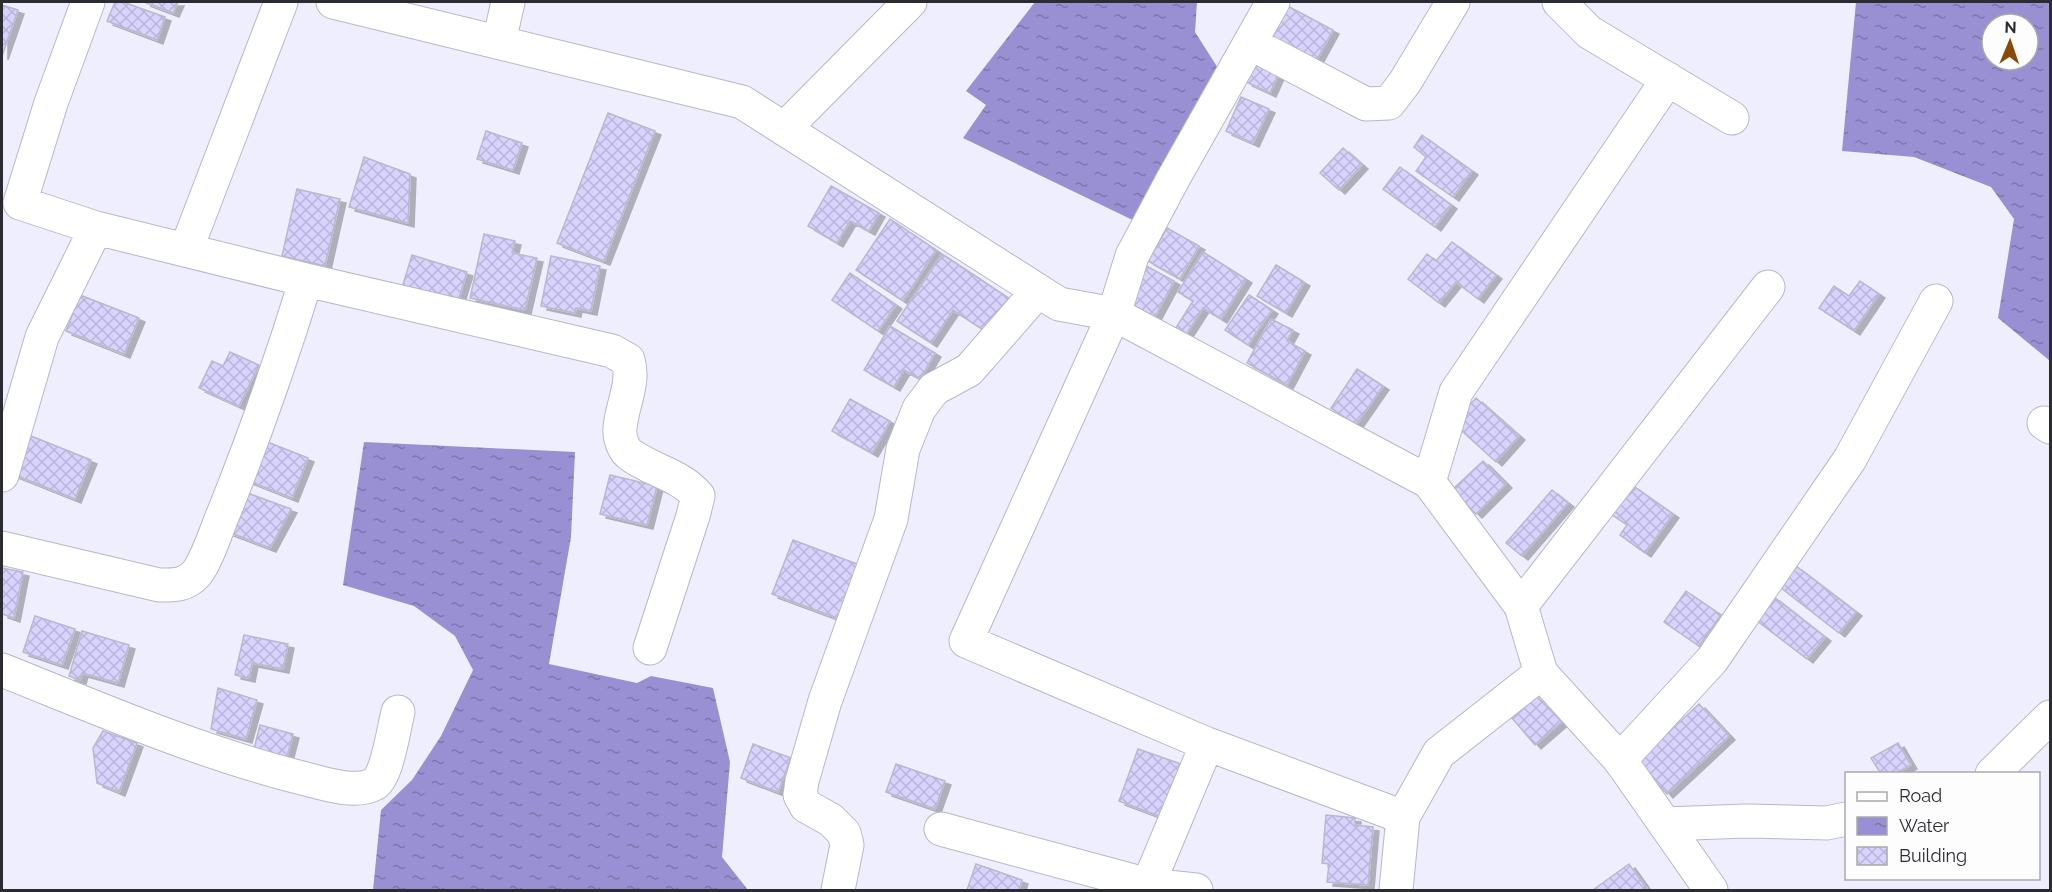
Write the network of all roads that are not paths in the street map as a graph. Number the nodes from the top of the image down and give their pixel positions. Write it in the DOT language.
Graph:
graph roads {
  1 [pos="88,2"];
  2 [pos="281,2"];
  3 [pos="333,2"];
  4 [pos="508,2"];
  5 [pos="910,2"];
  6 [pos="1273,2"];
  7 [pos="1453,2"];
  8 [pos="1559,2"];
  9 [pos="499,42"];
  10 [pos="1250,43"];
  11 [pos="1668,80"];
  12 [pos="1732,118"];
  13 [pos="784,129"];
  14 [pos="11,200"];
  15 [pos="96,228"];
  16 [pos="186,250"];
  17 [pos="306,280"];
  18 [pos="1768,287"];
  19 [pos="1038,291"];
  20 [pos="1936,301"];
  21 [pos="1114,314"];
  22 [pos="2,475"];
  23 [pos="1429,482"];
  24 [pos="2,548"];
  25 [pos="1521,606"];
  26 [pos="650,648"];
  27 [pos="2,670"];
  28 [pos="1541,674"];
  29 [pos="398,712"];
  30 [pos="2050,717"];
  31 [pos="1208,744"];
  32 [pos="1620,760"];
  33 [pos="1994,772"];
  34 [pos="1403,817"];
  35 [pos="1845,819"];
  36 [pos="1665,824"];
  37 [pos="940,829"];
  38 [pos="1147,888"];
  39 [pos="838,891"];
  40 [pos="1196,891"];
  41 [pos="1396,891"];
  42 [pos="1711,891"];
  1 -- 14 [label="street"];
  2 -- 16 [label="street"];
  3 -- 9 [label="street"];
  4 -- 9 [label="street"];
  5 -- 13 [label="street"];
  6 -- 10 [label="street"];
  7 -- 10 [label="street"];
  8 -- 11 [label="street"];
  9 -- 13 [label="street"];
  10 -- 21 [label="street"];
  11 -- 12 [label="street"];
  11 -- 23 [label="street"];
  13 -- 19 [label="street"];
  14 -- 15 [label="street"];
  15 -- 16 [label="street"];
  15 -- 22 [label="street"];
  16 -- 17 [label="street"];
  17 -- 24 [label="street"];
  17 -- 26 [label="street"];
  18 -- 25 [label="street"];
  19 -- 21 [label="street"];
  19 -- 39 [label="street"];
  20 -- 32 [label="street"];
  21 -- 23 [label="street"];
  21 -- 31 [label="street"];
  23 -- 25 [label="street"];
  25 -- 28 [label="street"];
  27 -- 29 [label="street"];
  28 -- 32 [label="street"];
  28 -- 34 [label="street"];
  30 -- 33 [label="street"];
  31 -- 34 [label="street"];
  31 -- 38 [label="street"];
  32 -- 36 [label="street"];
  34 -- 41 [label="street"];
  35 -- 36 [label="street"];
  36 -- 42 [label="street"];
  37 -- 38 [label="street"];
  38 -- 40 [label="street"];
}
